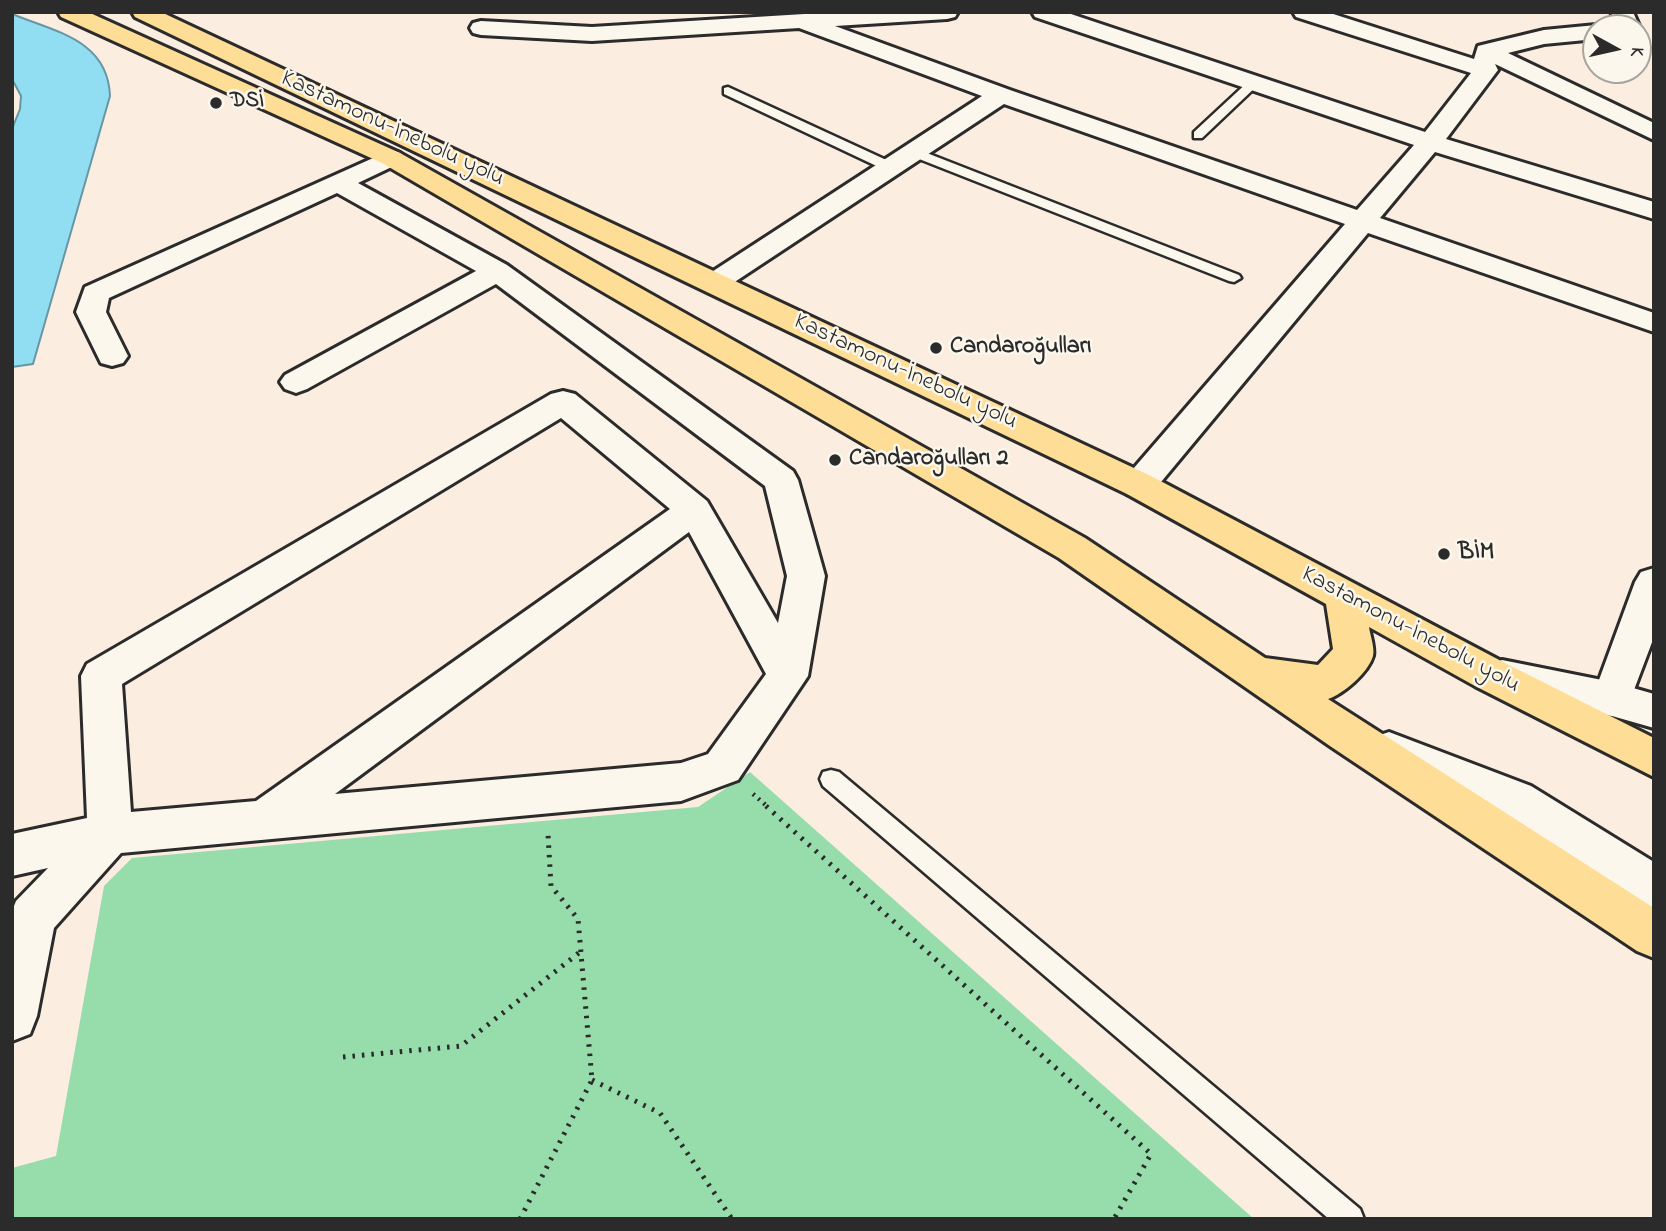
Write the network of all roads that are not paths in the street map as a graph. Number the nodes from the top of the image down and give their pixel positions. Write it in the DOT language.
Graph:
graph roads {
  1 [pos="69,12"];
  2 [pos="143,12"];
  3 [pos="947,12"];
  4 [pos="1043,12"];
  5 [pos="1304,12"];
  6 [pos="861,16"];
  7 [pos="807,23"];
  8 [pos="481,28"];
  9 [pos="1582,33"];
  10 [pos="1486,61"];
  11 [pos="1254,83"];
  12 [pos="728,91"];
  13 [pos="1001,95"];
  14 [pos="1654,133"];
  15 [pos="1198,135"];
  16 [pos="1430,142"];
  17 [pos="914,152"];
  18 [pos="391,158"];
  19 [pos="890,167"];
  20 [pos="338,183"];
  21 [pos="1654,211"];
  22 [pos="1362,222"];
  23 [pos="497,271"];
  24 [pos="1234,278"];
  25 [pos="714,283"];
  26 [pos="1654,323"];
  27 [pos="112,356"];
  28 [pos="296,382"];
  29 [pos="1139,485"];
  30 [pos="694,510"];
  31 [pos="1654,582"];
  32 [pos="1344,596"];
  33 [pos="1254,672"];
  34 [pos="1489,674"];
  35 [pos="788,676"];
  36 [pos="1612,699"];
  37 [pos="1654,711"];
  38 [pos="1345,733"];
  39 [pos="1654,759"];
  40 [pos="831,779"];
  41 [pos="266,820"];
  42 [pos="110,834"];
  43 [pos="12,855"];
  44 [pos="1654,887"];
  45 [pos="1654,934"];
  46 [pos="12,1016"];
  47 [pos="1350,1219"];
  1 -- 18 [label="main road"];
  2 -- 25 [label="main road, Kastamonu-İnebolu yolu"];
  3 -- 6 [label="street"];
  4 -- 11 [label="street"];
  5 -- 10 [label="street"];
  6 -- 7 [label="street"];
  7 -- 8 [label="street"];
  7 -- 13 [label="street"];
  9 -- 10 [label="street"];
  10 -- 14 [label="street"];
  10 -- 16 [label="street"];
  11 -- 15 [label="lane"];
  11 -- 16 [label="street"];
  12 -- 19 [label="lane"];
  13 -- 17 [label="street"];
  13 -- 22 [label="street"];
  16 -- 21 [label="street"];
  16 -- 22 [label="street"];
  17 -- 19 [label="street"];
  17 -- 24 [label="lane"];
  18 -- 20 [label="street"];
  18 -- 33 [label="main road"];
  19 -- 25 [label="street"];
  20 -- 23 [label="street"];
  20 -- 27 [label="street"];
  22 -- 26 [label="street"];
  22 -- 29 [label="street"];
  23 -- 28 [label="street"];
  23 -- 35 [label="street"];
  25 -- 29 [label="main road, Kastamonu-İnebolu yolu"];
  29 -- 32 [label="main road, Kastamonu-İnebolu yolu"];
  30 -- 35 [label="street"];
  30 -- 41 [label="street"];
  30 -- 42 [label="street"];
  31 -- 36 [label="street"];
  32 -- 33 [label="main road"];
  32 -- 34 [label="main road, Kastamonu-İnebolu yolu"];
  33 -- 38 [label="main road"];
  34 -- 36 [label="street"];
  34 -- 39 [label="main road, Kastamonu-İnebolu yolu"];
  35 -- 41 [label="street"];
  36 -- 37 [label="street"];
  38 -- 44 [label="street"];
  38 -- 45 [label="main road"];
  40 -- 47 [label="lane"];
  41 -- 42 [label="street"];
  42 -- 43 [label="street"];
  42 -- 46 [label="street"];
}
